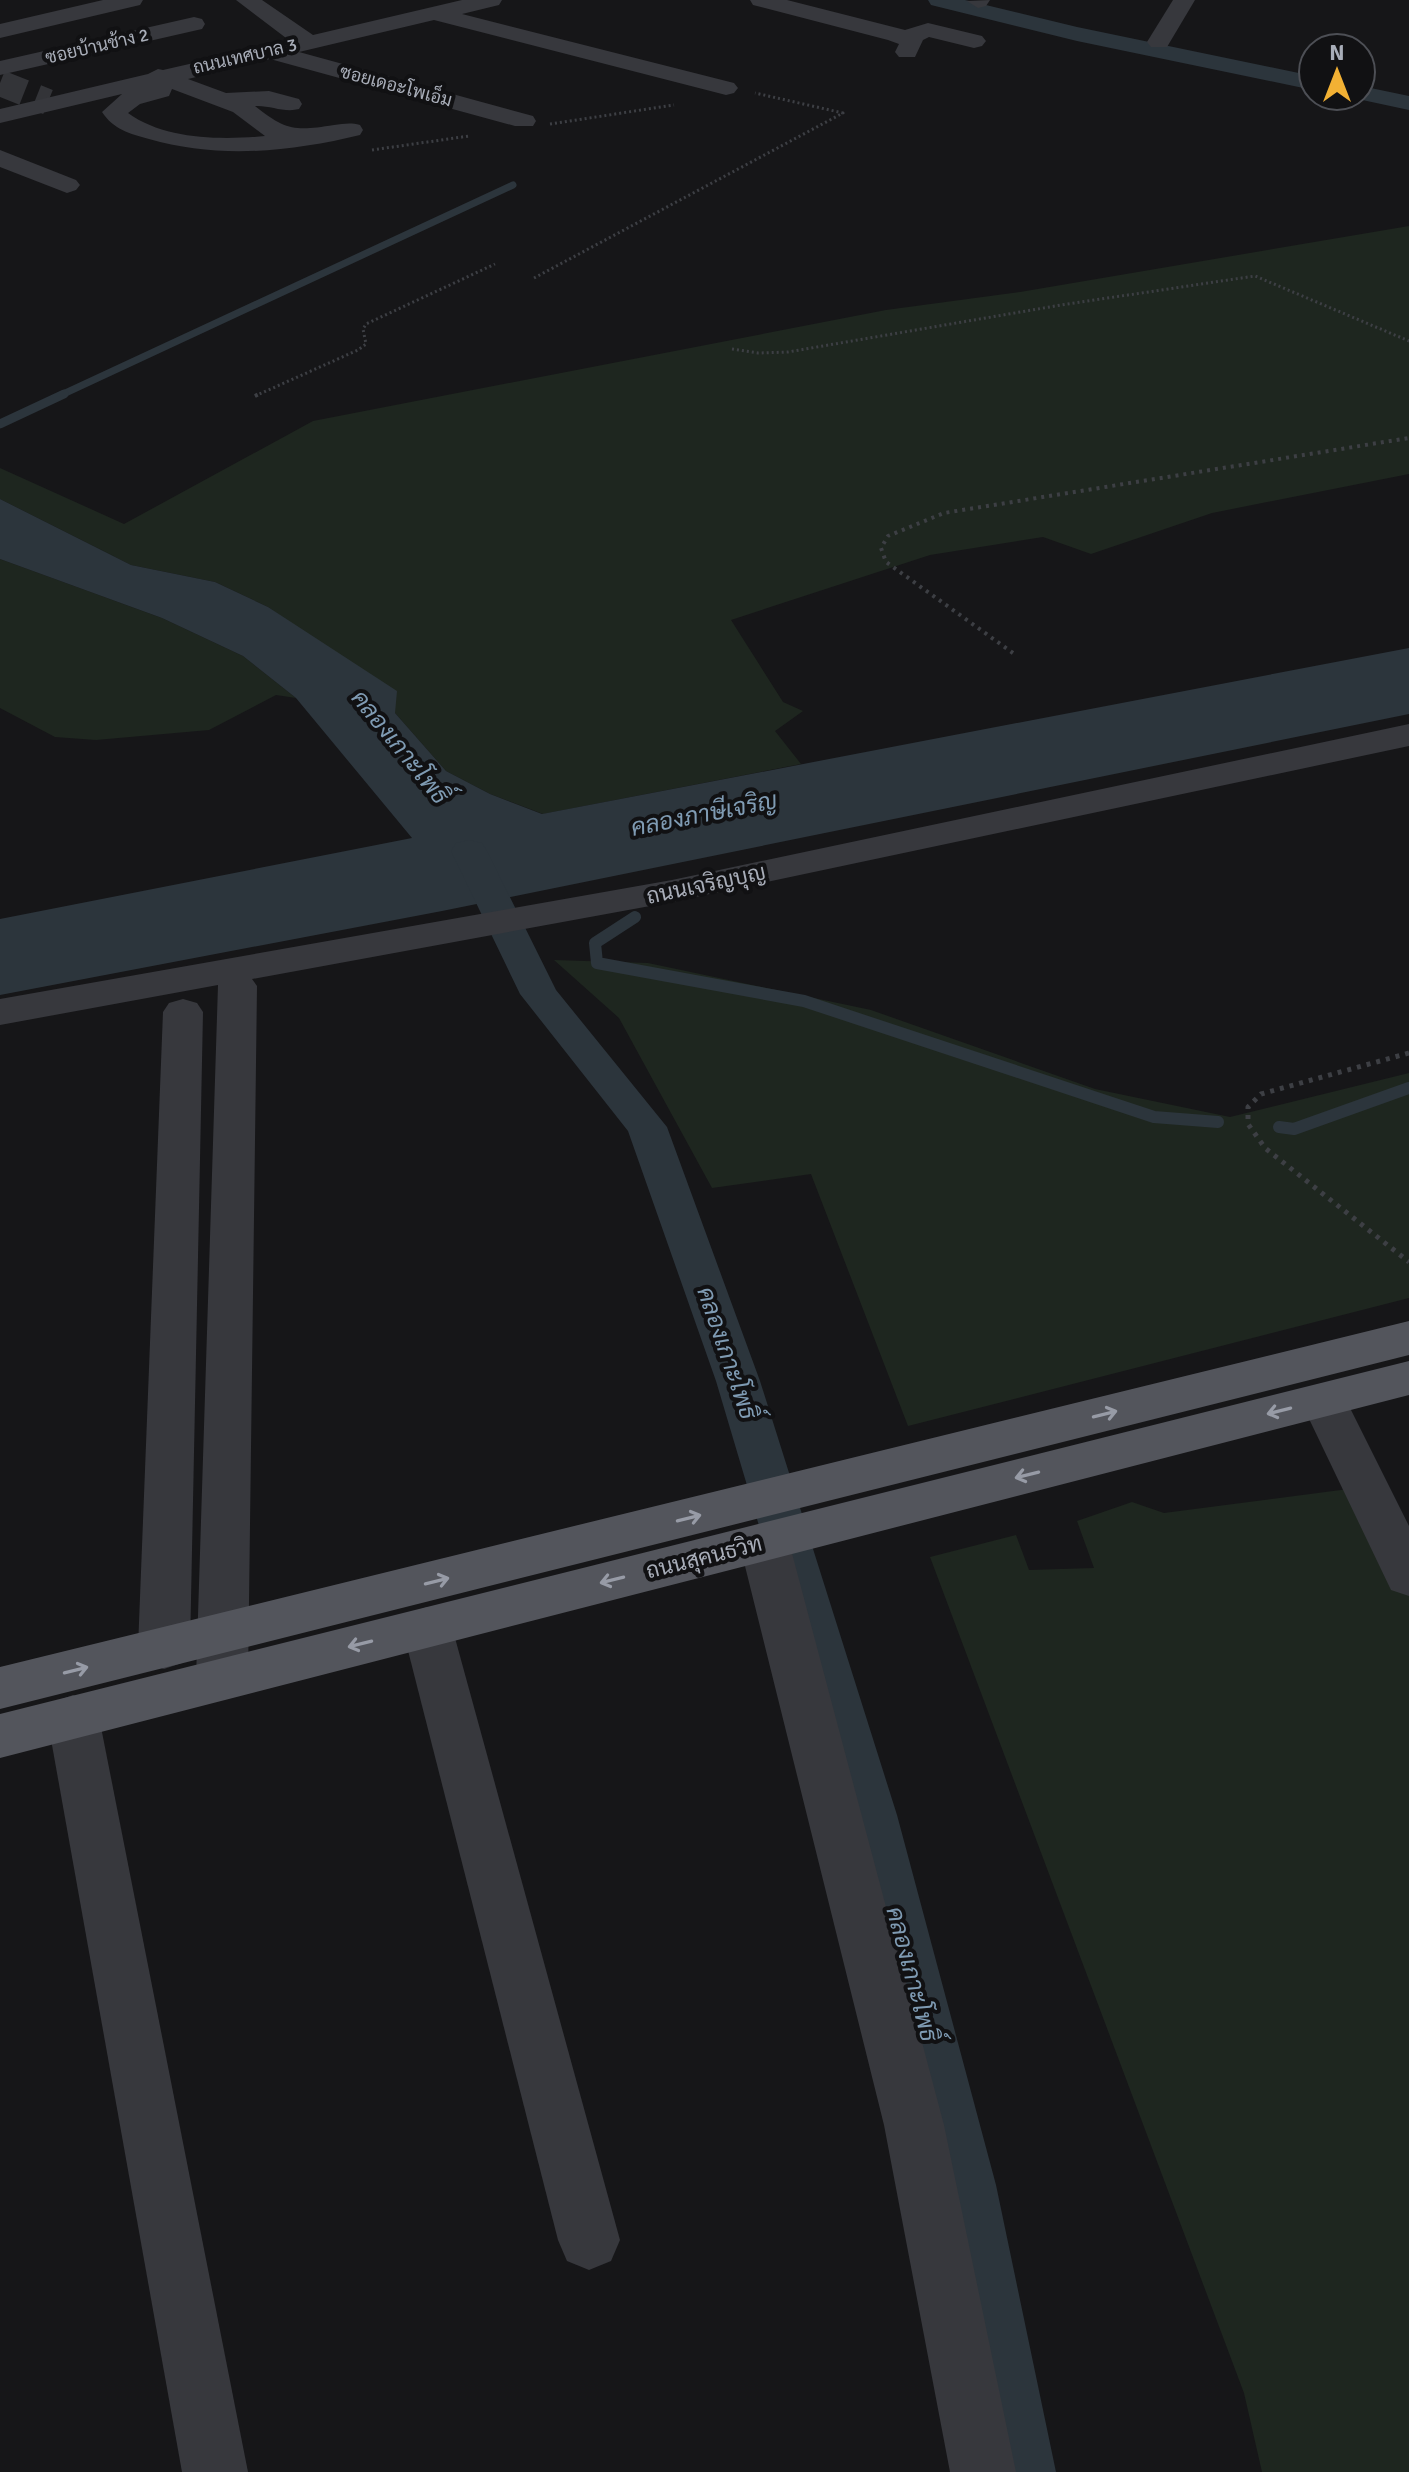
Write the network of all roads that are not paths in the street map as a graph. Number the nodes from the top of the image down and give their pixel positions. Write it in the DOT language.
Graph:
graph roads {
  1 [pos="132,0"];
  2 [pos="247,0"];
  3 [pos="393,0"];
  4 [pos="491,0"];
  5 [pos="1184,0"];
  6 [pos="769,2"];
  7 [pos="79,5"];
  8 [pos="427,15"];
  9 [pos="743,19"];
  10 [pos="194,24"];
  11 [pos="1,30"];
  12 [pos="589,33"];
  13 [pos="523,35"];
  14 [pos="974,41"];
  15 [pos="307,42"];
  16 [pos="1159,42"];
  17 [pos="564,45"];
  18 [pos="496,49"];
  19 [pos="268,51"];
  20 [pos="0,68"];
  21 [pos="170,80"];
  22 [pos="726,88"];
  23 [pos="225,100"];
  24 [pos="290,104"];
  25 [pos="0,116"];
  26 [pos="531,123"];
  27 [pos="351,130"];
  28 [pos="293,138"];
  29 [pos="0,158"];
  30 [pos="67,185"];
  31 [pos="1409,735"];
  32 [pos="237,986"];
  33 [pos="0,1012"];
  34 [pos="183,1012"];
  35 [pos="1409,1338"];
  36 [pos="1409,1378"];
  37 [pos="1323,1400"];
  38 [pos="764,1542"];
  39 [pos="1409,1576"];
  40 [pos="427,1627"];
  41 [pos="164,1648"];
  42 [pos="223,1657"];
  43 [pos="0,1688"];
  44 [pos="73,1717"];
  45 [pos="0,1736"];
  46 [pos="589,2240"];
  47 [pos="215,2472"];
  48 [pos="983,2472"];
  1 -- 7 [label="street, ซอยบ้านช้าง 2"];
  2 -- 15 [label="street"];
  3 -- 8 [label="street"];
  4 -- 8 [label="street, ถนนเทศบาล 3"];
  5 -- 16 [label="street"];
  6 -- 9 [label="street"];
  6 -- 14 [label="street"];
  7 -- 11 [label="street, ซอยบ้านช้าง 2"];
  8 -- 13 [label="street"];
  8 -- 15 [label="street, ถนนเทศบาล 3"];
  10 -- 20 [label="street, ซอยบ้านช้าง 2"];
  12 -- 17 [label="street"];
  13 -- 17 [label="street"];
  13 -- 18 [label="street"];
  15 -- 19 [label="street, ถนนเทศบาล 3"];
  17 -- 22 [label="street"];
  19 -- 21 [label="street, ถนนเทศบาล 3"];
  19 -- 26 [label="street, ซอยเดอะโพเอ็ม"];
  21 -- 23 [label="street"];
  21 -- 25 [label="street"];
  21 -- 28 [label="street"];
  23 -- 24 [label="street"];
  23 -- 28 [label="street"];
  27 -- 28 [label="street"];
  29 -- 30 [label="street"];
  31 -- 33 [label="street, ถนนเจริญบุญ"];
  32 -- 42 [label="street"];
  34 -- 41 [label="street"];
  42 -- 35 [label="main road, ถนนสุคนธวิท, one-way"];
  36 -- 37 [label="main road, ถนนสุคนธวิท"];
  37 -- 38 [label="main road, ถนนสุคนธวิท, one-way"];
  37 -- 39 [label="street"];
  38 -- 40 [label="main road, ถนนสุคนธวิท, one-way"];
  38 -- 48 [label="street"];
  40 -- 42 [label="main road, ถนนสุคนธวิท, one-way"];
  40 -- 46 [label="street"];
  41 -- 42 [label="main road, ถนนสุคนธวิท"];
  43 -- 41 [label="main road, ถนนสุคนธวิท, one-way"];
  42 -- 44 [label="main road, ถนนสุคนธวิท"];
  44 -- 45 [label="main road, ถนนสุคนธวิท"];
  44 -- 47 [label="street"];
}
